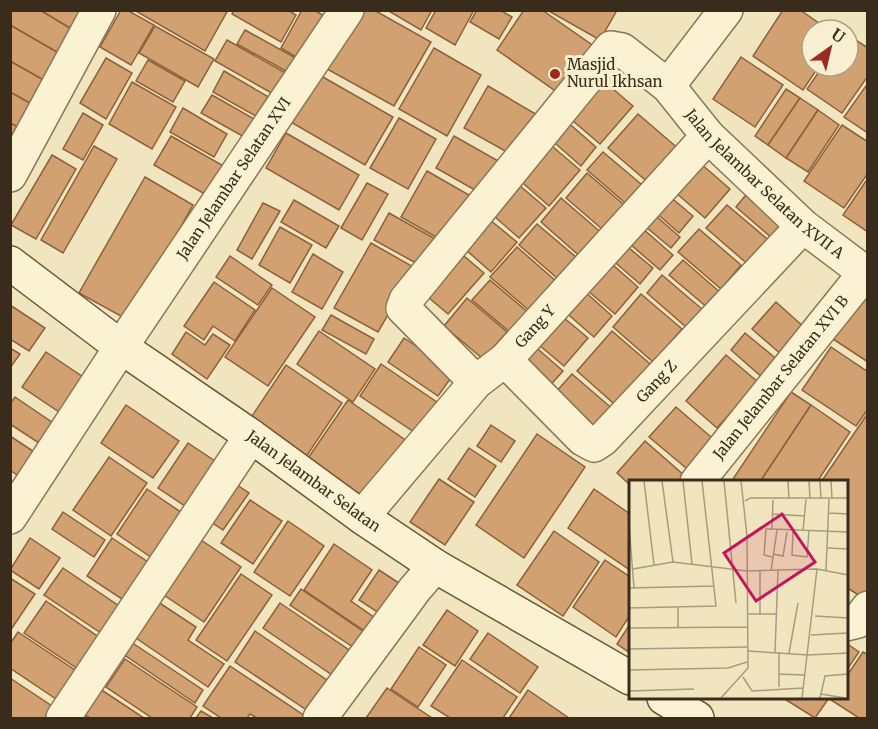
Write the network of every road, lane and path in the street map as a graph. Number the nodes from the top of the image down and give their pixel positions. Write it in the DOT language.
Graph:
graph roads {
  1 [pos="99,10"];
  2 [pos="347,10"];
  3 [pos="726,10"];
  4 [pos="668,86"];
  5 [pos="708,136"];
  6 [pos="10,175"];
  7 [pos="803,226"];
  8 [pos="10,263"];
  9 [pos="866,275"];
  10 [pos="122,347"];
  11 [pos="505,360"];
  12 [pos="476,382"];
  13 [pos="251,436"];
  14 [pos="699,480"];
  15 [pos="10,517"];
  16 [pos="362,517"];
  17 [pos="435,566"];
  18 [pos="867,608"];
  19 [pos="848,624"];
  20 [pos="629,677"];
  21 [pos="666,699"];
  22 [pos="63,718"];
  23 [pos="320,718"];
  24 [pos="697,718"];
  1 -- 6 [label="street"];
  2 -- 10 [label="street, Jalan Jelambar Selatan XVI"];
  3 -- 4 [label="street"];
  4 -- 5 [label="street, Jalan Jelambar Selatan XVII A"];
  4 -- 12 [label="street, Jalan Jelambar Selatan XVII A"];
  5 -- 7 [label="street, Jalan Jelambar Selatan XVII A"];
  5 -- 11 [label="street, Gang Y"];
  7 -- 9 [label="street, Jalan Jelambar Selatan XVII A"];
  7 -- 11 [label="street, Gang Z"];
  8 -- 10 [label="street, Jalan Jelambar Selatan"];
  9 -- 14 [label="street, Jalan Jelambar Selatan XVI B"];
  10 -- 13 [label="street, Jalan Jelambar Selatan"];
  10 -- 15 [label="street, Jalan Jelambar Selatan XVI"];
  11 -- 12 [label="street, Gang Y"];
  12 -- 16 [label="street, Gang Y"];
  13 -- 16 [label="street, Jalan Jelambar Selatan"];
  13 -- 22 [label="street"];
  16 -- 17 [label="street, Jalan Jelambar Selatan"];
  17 -- 20 [label="street, Jalan Jelambar Selatan"];
  17 -- 23 [label="street"];
  18 -- 19 [label="street"];
  21 -- 24 [label="street"];
}
